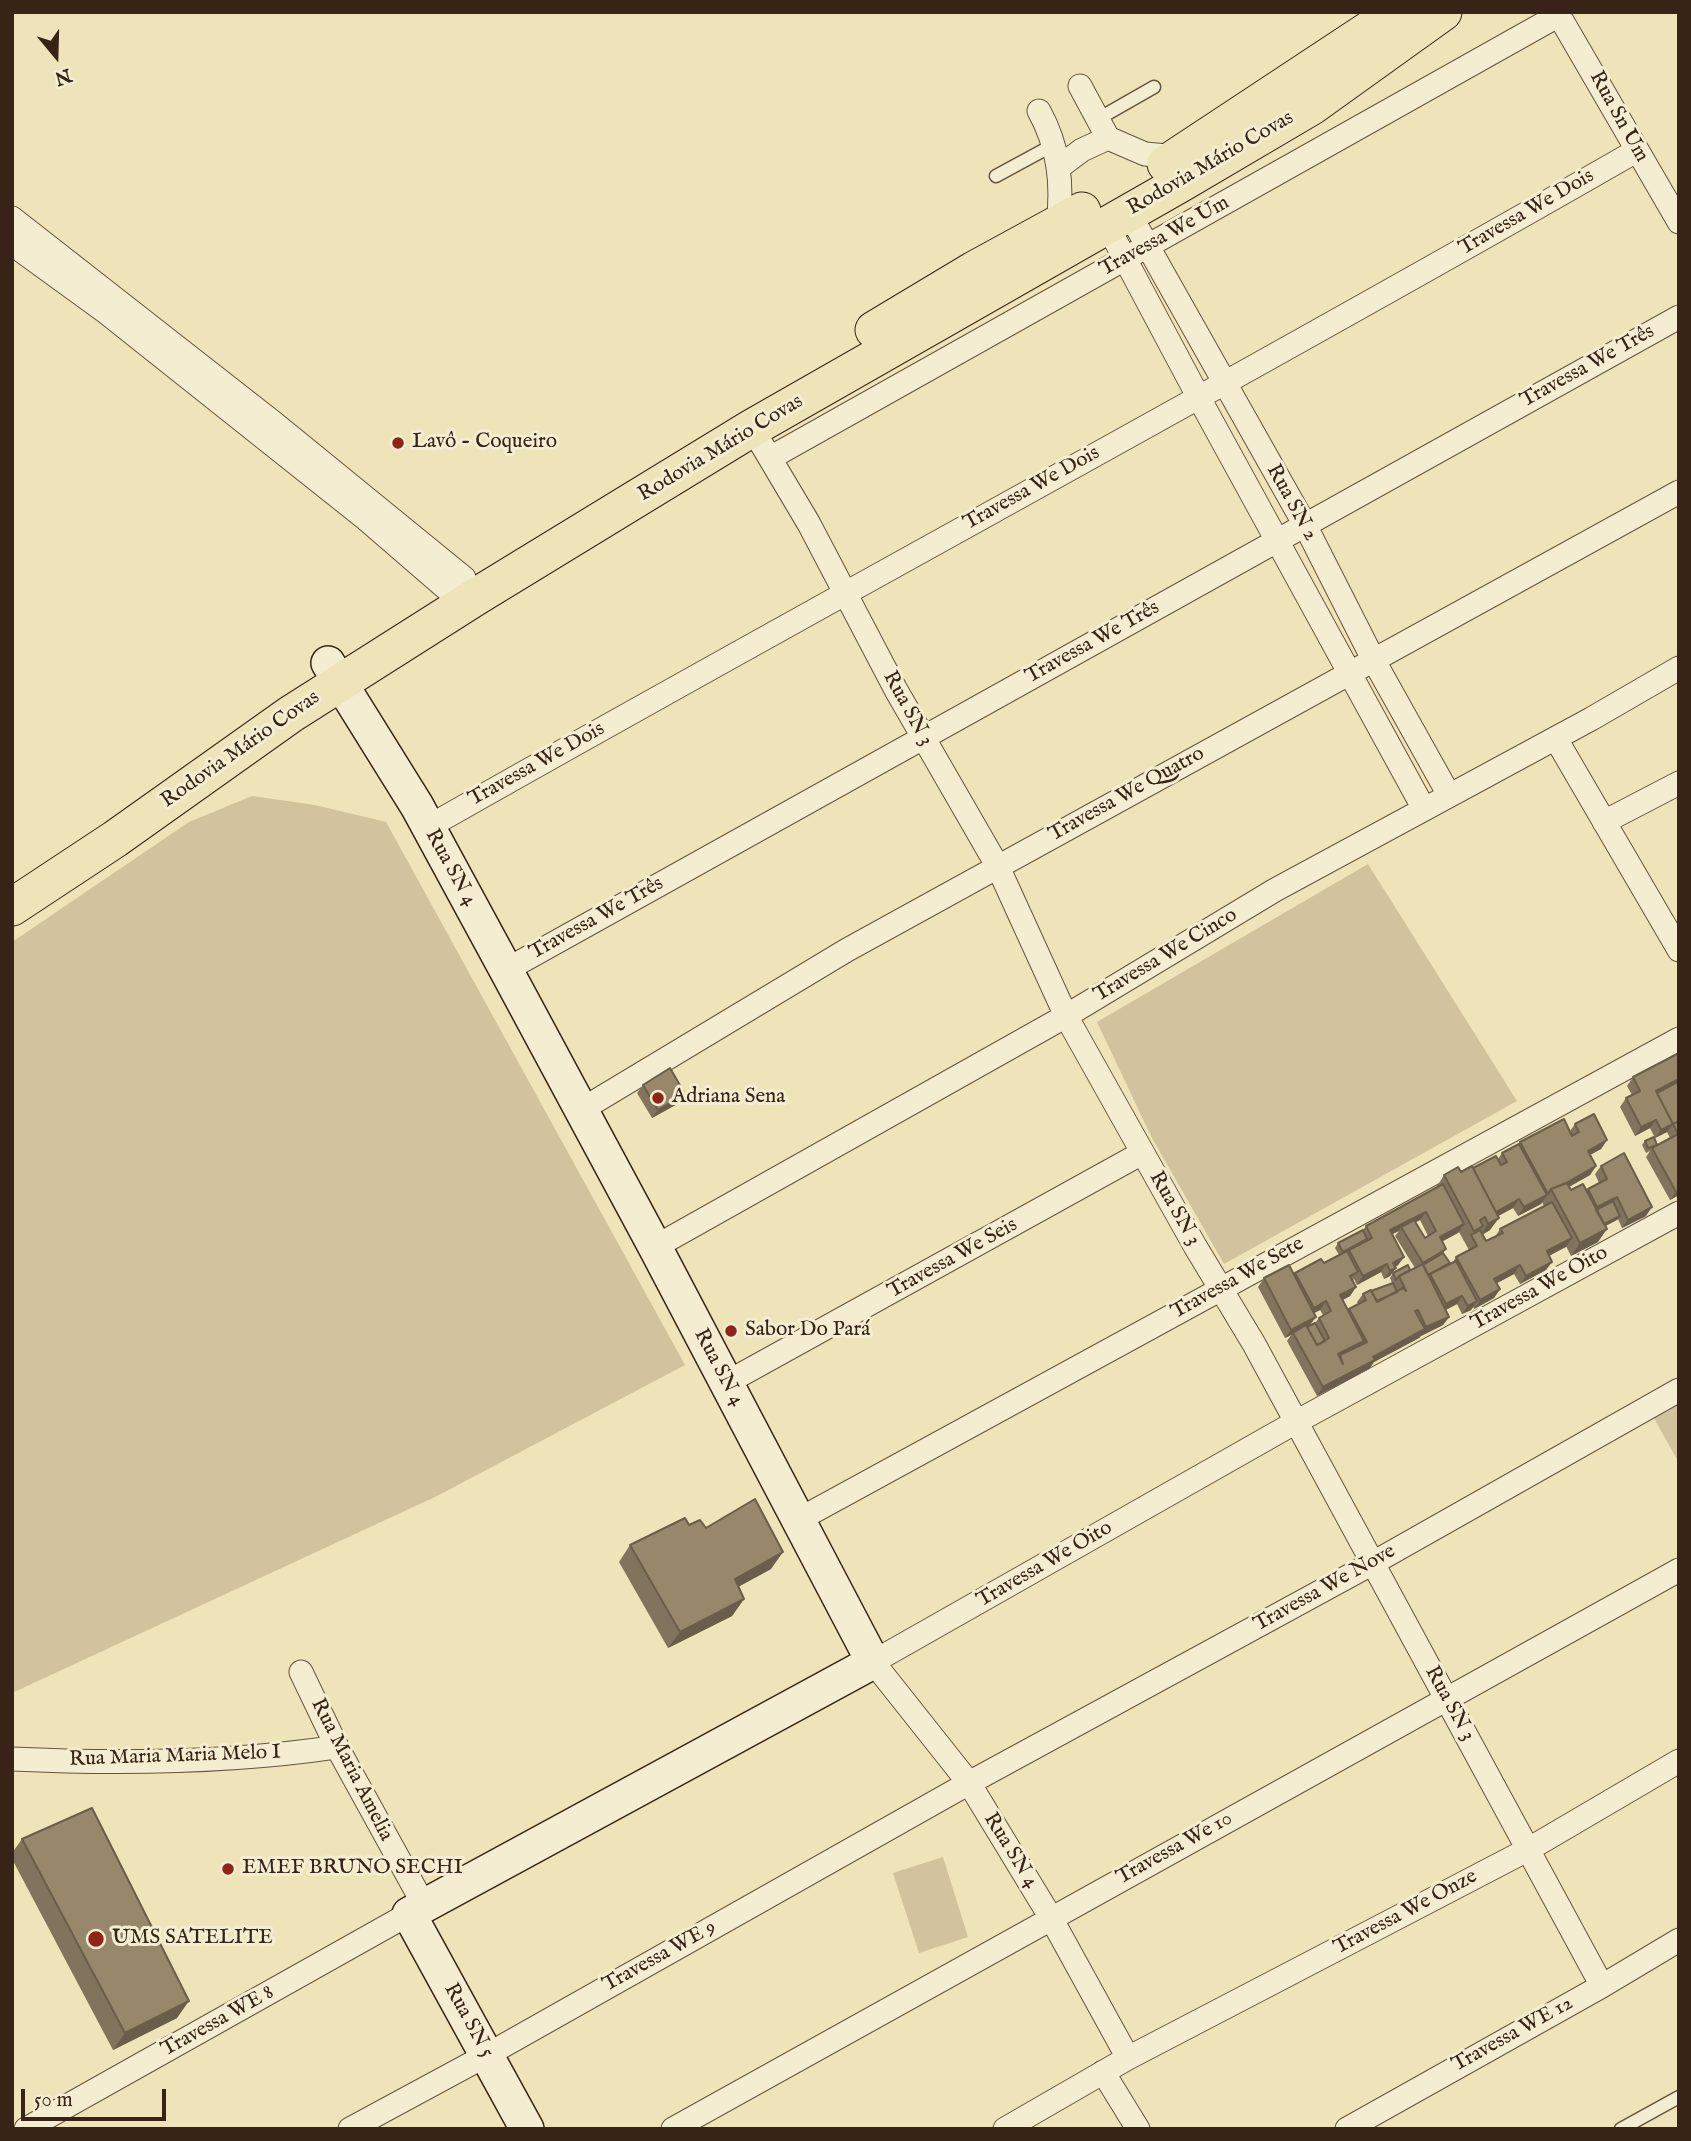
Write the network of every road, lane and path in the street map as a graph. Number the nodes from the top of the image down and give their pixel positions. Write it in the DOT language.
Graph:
graph roads {
  1 [pos="1392,12"];
  2 [pos="1440,13"];
  3 [pos="1560,13"];
  4 [pos="1080,86"];
  5 [pos="1154,87"];
  6 [pos="1039,111"];
  7 [pos="1103,129"];
  8 [pos="1055,144"];
  9 [pos="1636,150"];
  10 [pos="1178,157"];
  11 [pos="1058,169"];
  12 [pos="996,176"];
  13 [pos="12,218"];
  14 [pos="1118,219"];
  15 [pos="1679,222"];
  16 [pos="1058,225"];
  17 [pos="12,244"];
  18 [pos="1148,246"];
  19 [pos="1126,259"];
  20 [pos="83,283"];
  21 [pos="1679,317"];
  22 [pos="1225,382"];
  23 [pos="1199,398"];
  24 [pos="761,443"];
  25 [pos="1679,492"];
  26 [pos="1305,525"];
  27 [pos="1278,540"];
  28 [pos="456,584"];
  29 [pos="845,594"];
  30 [pos="1373,659"];
  31 [pos="1679,668"];
  32 [pos="334,673"];
  33 [pos="1349,674"];
  34 [pos="923,738"];
  35 [pos="1556,738"];
  36 [pos="1679,783"];
  37 [pos="1450,795"];
  38 [pos="1424,809"];
  39 [pos="1604,822"];
  40 [pos="428,827"];
  41 [pos="998,867"];
  42 [pos="12,876"];
  43 [pos="12,906"];
  44 [pos="1679,950"];
  45 [pos="506,970"];
  46 [pos="1066,1016"];
  47 [pos="1679,1039"];
  48 [pos="581,1110"];
  49 [pos="1142,1153"];
  50 [pos="1679,1213"];
  51 [pos="655,1247"];
  52 [pos="1220,1288"];
  53 [pos="726,1383"];
  54 [pos="1679,1390"];
  55 [pos="1296,1422"];
  56 [pos="798,1520"];
  57 [pos="1373,1563"];
  58 [pos="1679,1570"];
  59 [pos="873,1662"];
  60 [pos="301,1672"];
  61 [pos="1446,1699"];
  62 [pos="337,1747"];
  63 [pos="12,1759"];
  64 [pos="1679,1761"];
  65 [pos="969,1783"];
  66 [pos="1529,1849"];
  67 [pos="417,1909"];
  68 [pos="1051,1918"];
  69 [pos="1679,1940"];
  70 [pos="1602,1986"];
  71 [pos="486,2055"];
  72 [pos="1128,2058"];
  73 [pos="1104,2071"];
  74 [pos="1679,2097"];
  75 [pos="26,2129"];
  76 [pos="351,2129"];
  77 [pos="527,2129"];
  78 [pos="673,2129"];
  79 [pos="1005,2129"];
  80 [pos="1138,2129"];
  81 [pos="1347,2129"];
  82 [pos="1621,2129"];
  1 -- 10 [label="main road, Rodovia Mário Covas"];
  2 -- 14 [label="main road, Rodovia Mário Covas"];
  3 -- 9 [label="street, Rua Sn Um"];
  3 -- 18 [label="street, Travessa We Um"];
  4 -- 7 [label="street"];
  5 -- 7 [label="lane"];
  6 -- 8 [label="street"];
  7 -- 10 [label="street"];
  7 -- 11 [label="street"];
  8 -- 11 [label="street"];
  8 -- 12 [label="lane"];
  9 -- 15 [label="street, Rua Sn Um"];
  9 -- 22 [label="street, Travessa We Dois"];
  10 -- 16 [label="main road, Rodovia Mário Covas"];
  11 -- 16 [label="street"];
  13 -- 20 [label="street"];
  14 -- 18 [label="street, Rua SN 2"];
  14 -- 19 [label="street, Rua SN 2"];
  14 -- 24 [label="main road, Rodovia Mário Covas"];
  16 -- 28 [label="main road, Rodovia Mário Covas"];
  17 -- 20 [label="street"];
  18 -- 19 [label="street, Travessa We Um"];
  18 -- 22 [label="street, Rua SN 2"];
  19 -- 23 [label="street, Rua SN 2"];
  19 -- 24 [label="street, Travessa We Um"];
  20 -- 28 [label="street"];
  21 -- 26 [label="street, Travessa We Três"];
  22 -- 23 [label="street, Travessa We Dois"];
  22 -- 26 [label="street, Rua SN 2"];
  23 -- 27 [label="street, Rua SN 2"];
  23 -- 29 [label="street, Travessa We Dois"];
  24 -- 29 [label="street, Rua SN 3"];
  24 -- 32 [label="main road, Rodovia Mário Covas"];
  25 -- 30 [label="street, Travessa We Quatro"];
  26 -- 27 [label="street, Travessa We Três"];
  26 -- 30 [label="street, Rua SN 2"];
  27 -- 33 [label="street, Rua SN 2"];
  27 -- 34 [label="street, Travessa We Três"];
  28 -- 32 [label="main road, Rodovia Mário Covas"];
  29 -- 34 [label="street, Rua SN 3"];
  29 -- 40 [label="street, Travessa We Dois"];
  30 -- 33 [label="street, Travessa We Quatro"];
  30 -- 37 [label="street, Rua SN 2"];
  31 -- 35 [label="street, Travessa We Cinco"];
  32 -- 40 [label="main road, Rua SN 4"];
  32 -- 42 [label="main road, Rodovia Mário Covas"];
  32 -- 43 [label="main road, Rodovia Mário Covas"];
  33 -- 38 [label="street, Rua SN 2"];
  33 -- 41 [label="street, Travessa We Quatro"];
  34 -- 41 [label="street, Rua SN 3"];
  34 -- 45 [label="street, Travessa We Três"];
  35 -- 37 [label="street, Travessa We Cinco"];
  35 -- 39 [label="street"];
  36 -- 39 [label="street"];
  37 -- 38 [label="street, Travessa We Cinco"];
  38 -- 46 [label="street, Travessa We Cinco"];
  39 -- 44 [label="street"];
  40 -- 45 [label="main road, Rua SN 4"];
  41 -- 46 [label="street, Rua SN 3"];
  41 -- 48 [label="street, Travessa We Quatro"];
  45 -- 48 [label="main road, Rua SN 4"];
  46 -- 49 [label="street, Rua SN 3"];
  46 -- 51 [label="street, Travessa We Cinco"];
  47 -- 52 [label="street, Travessa We Sete"];
  48 -- 51 [label="main road, Rua SN 4"];
  49 -- 52 [label="street, Rua SN 3"];
  49 -- 53 [label="street, Travessa We Seis"];
  50 -- 55 [label="street, Travessa We Oito"];
  51 -- 53 [label="main road, Rua SN 4"];
  52 -- 55 [label="street, Rua SN 3"];
  52 -- 56 [label="street, Travessa We Sete"];
  53 -- 56 [label="main road, Rua SN 4"];
  54 -- 57 [label="street, Travessa We Nove"];
  55 -- 57 [label="street, Rua SN 3"];
  55 -- 59 [label="street, Travessa We Oito"];
  56 -- 59 [label="main road, Rua SN 4"];
  57 -- 61 [label="street, Rua SN 3"];
  57 -- 65 [label="street, Travessa We Nove"];
  58 -- 61 [label="street, Travessa We 10"];
  59 -- 65 [label="street, Rua SN 4"];
  59 -- 67 [label="main road, Travessa We Oito"];
  60 -- 62 [label="street, Rua Maria Amelia"];
  61 -- 66 [label="street, Rua SN 3"];
  61 -- 68 [label="street, Travessa We 10"];
  62 -- 63 [label="street, Rua Maria Maria Melo I"];
  62 -- 67 [label="street, Rua Maria Amelia"];
  64 -- 66 [label="street, Travessa We Onze"];
  65 -- 68 [label="street, Rua SN 4"];
  65 -- 71 [label="street, Travessa WE 9"];
  66 -- 70 [label="street, Rua SN 3"];
  66 -- 72 [label="street, Travessa We Onze"];
  67 -- 71 [label="main road, Rua SN 5"];
  67 -- 75 [label="street, Travessa WE 8"];
  68 -- 72 [label="street, Rua SN 4"];
  68 -- 78 [label="street, Travessa We 10"];
  69 -- 70 [label="street, Travessa WE 12"];
  70 -- 81 [label="street, Travessa WE 12"];
  71 -- 76 [label="street, Travessa WE 9"];
  71 -- 77 [label="main road, Rua SN 5"];
  72 -- 73 [label="street, Travessa We Onze"];
  73 -- 79 [label="street, Travessa We Onze"];
  73 -- 80 [label="street"];
  74 -- 82 [label="lane"];
}
